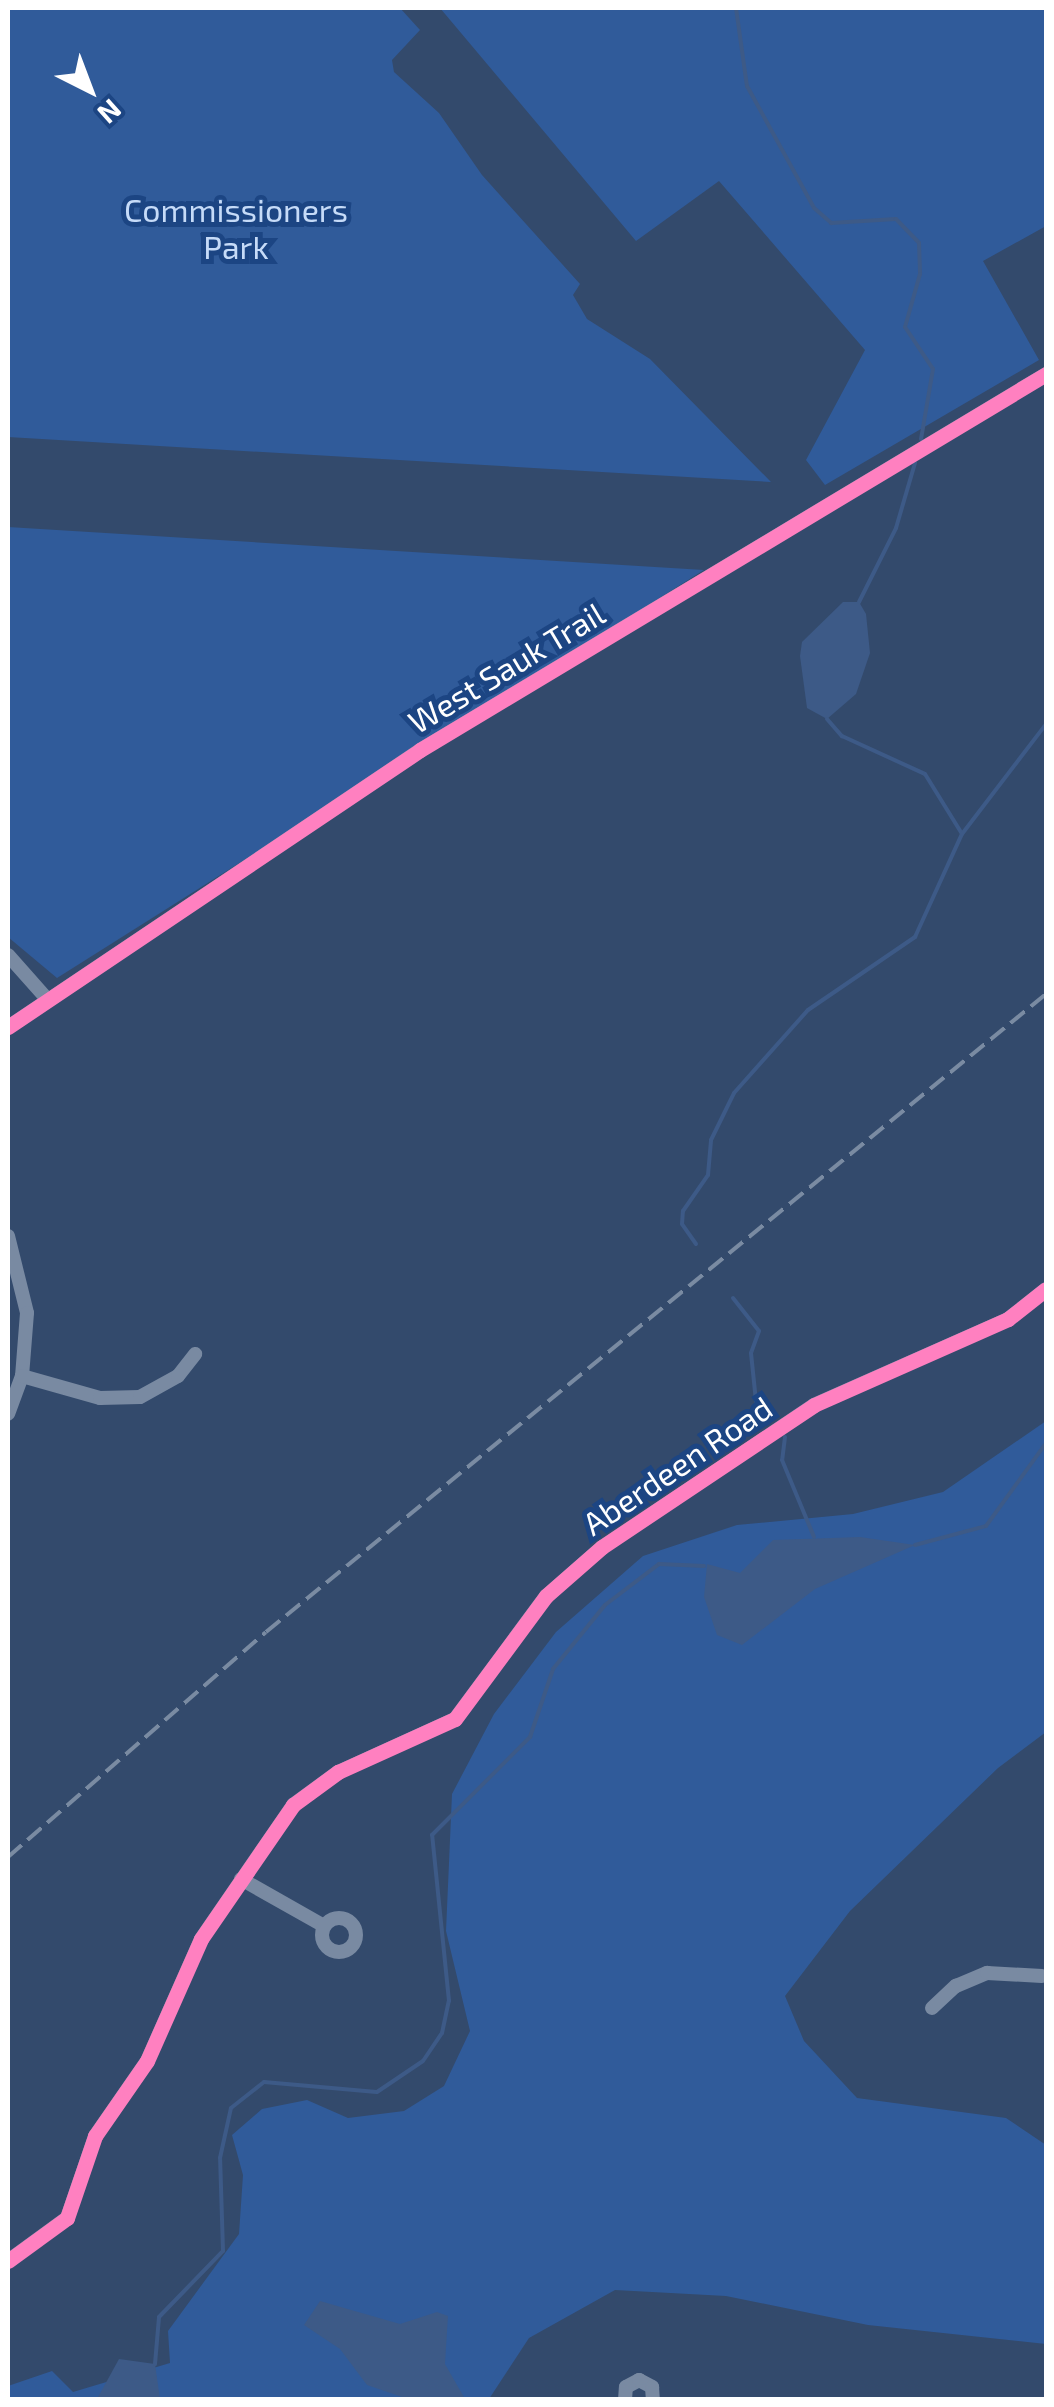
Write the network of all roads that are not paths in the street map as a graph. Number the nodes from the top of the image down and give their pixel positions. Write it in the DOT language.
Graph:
graph roads {
  1 [pos="1046,374"];
  2 [pos="8,955"];
  3 [pos="46,999"];
  4 [pos="8,1027"];
  5 [pos="8,1236"];
  6 [pos="1046,1289"];
  7 [pos="195,1354"];
  8 [pos="22,1376"];
  9 [pos="8,1414"];
  10 [pos="241,1879"];
  11 [pos="324,1926"];
  12 [pos="1046,1960"];
  13 [pos="1044,1978"];
  14 [pos="932,2008"];
  15 [pos="8,2260"];
  16 [pos="624,2400"];
  17 [pos="653,2400"];
  1 -- 3 [label="street, West Sauk Trail"];
  2 -- 3 [label="street"];
  3 -- 4 [label="street, West Sauk Trail"];
  5 -- 8 [label="street"];
  6 -- 10 [label="street, Aberdeen Road"];
  7 -- 8 [label="street"];
  8 -- 9 [label="street"];
  10 -- 11 [label="street"];
  10 -- 15 [label="street, Aberdeen Road"];
  12 -- 13 [label="street"];
  13 -- 14 [label="street"];
  16 -- 17 [label="street"];
}
